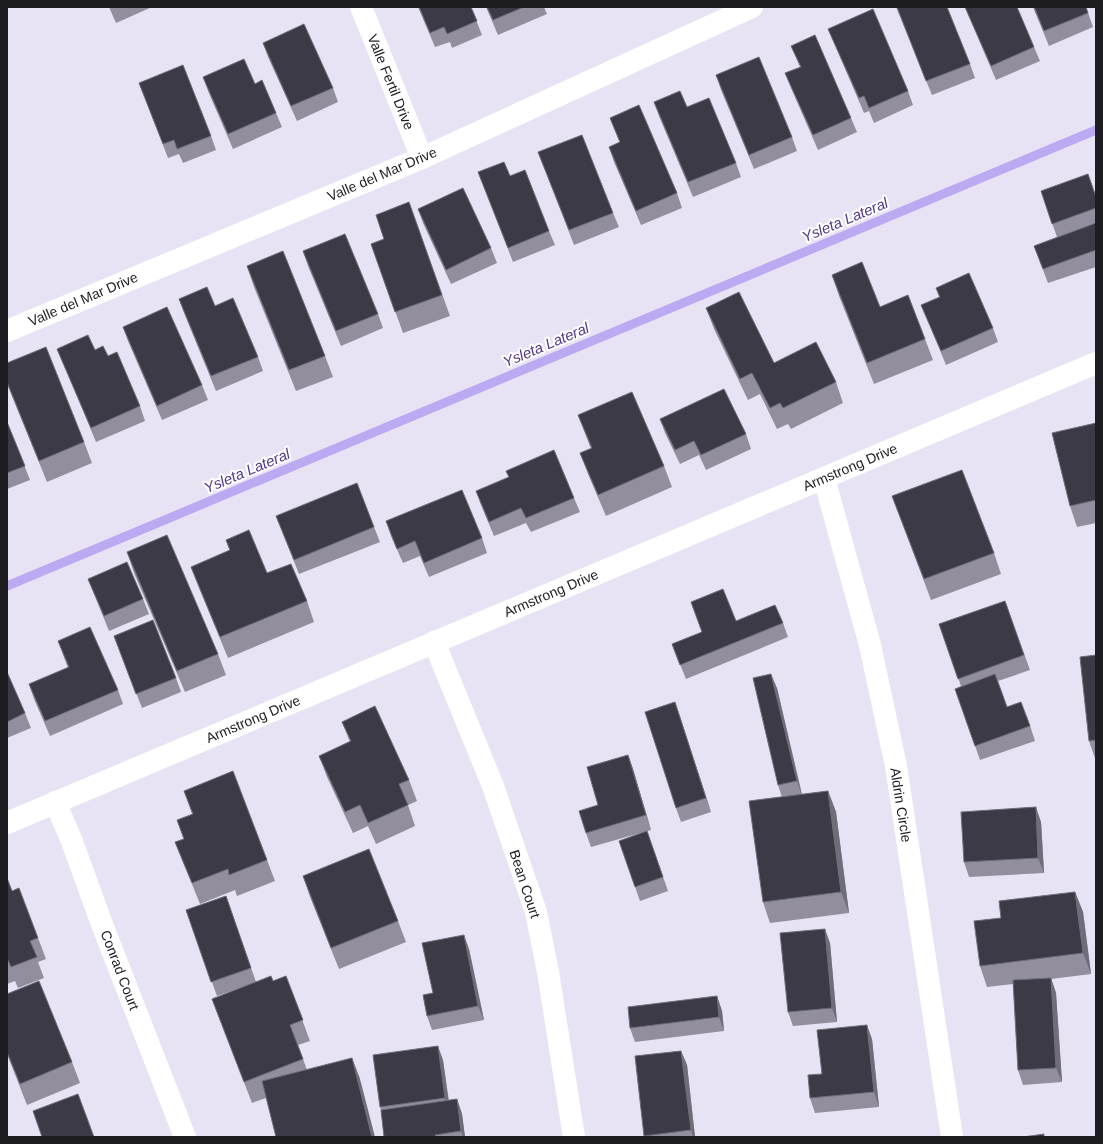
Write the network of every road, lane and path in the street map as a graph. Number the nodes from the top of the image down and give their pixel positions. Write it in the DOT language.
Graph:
graph roads {
  1 [pos="361,7"];
  2 [pos="752,7"];
  3 [pos="422,158"];
  4 [pos="7,331"];
  5 [pos="1096,364"];
  6 [pos="824,478"];
  7 [pos="434,642"];
  8 [pos="55,802"];
  9 [pos="7,823"];
  10 [pos="184,1137"];
  11 [pos="574,1137"];
  12 [pos="952,1137"];
  1 -- 3 [label="street, Valle Fertil Drive"];
  2 -- 3 [label="street, Valle del Mar Drive"];
  3 -- 4 [label="street, Valle del Mar Drive"];
  5 -- 6 [label="street, Armstrong Drive"];
  6 -- 7 [label="street, Armstrong Drive"];
  6 -- 12 [label="street, Aldrin Circle"];
  7 -- 8 [label="street, Armstrong Drive"];
  7 -- 11 [label="street, Bean Court"];
  8 -- 9 [label="street, Armstrong Drive"];
  8 -- 10 [label="street, Conrad Court"];
}
